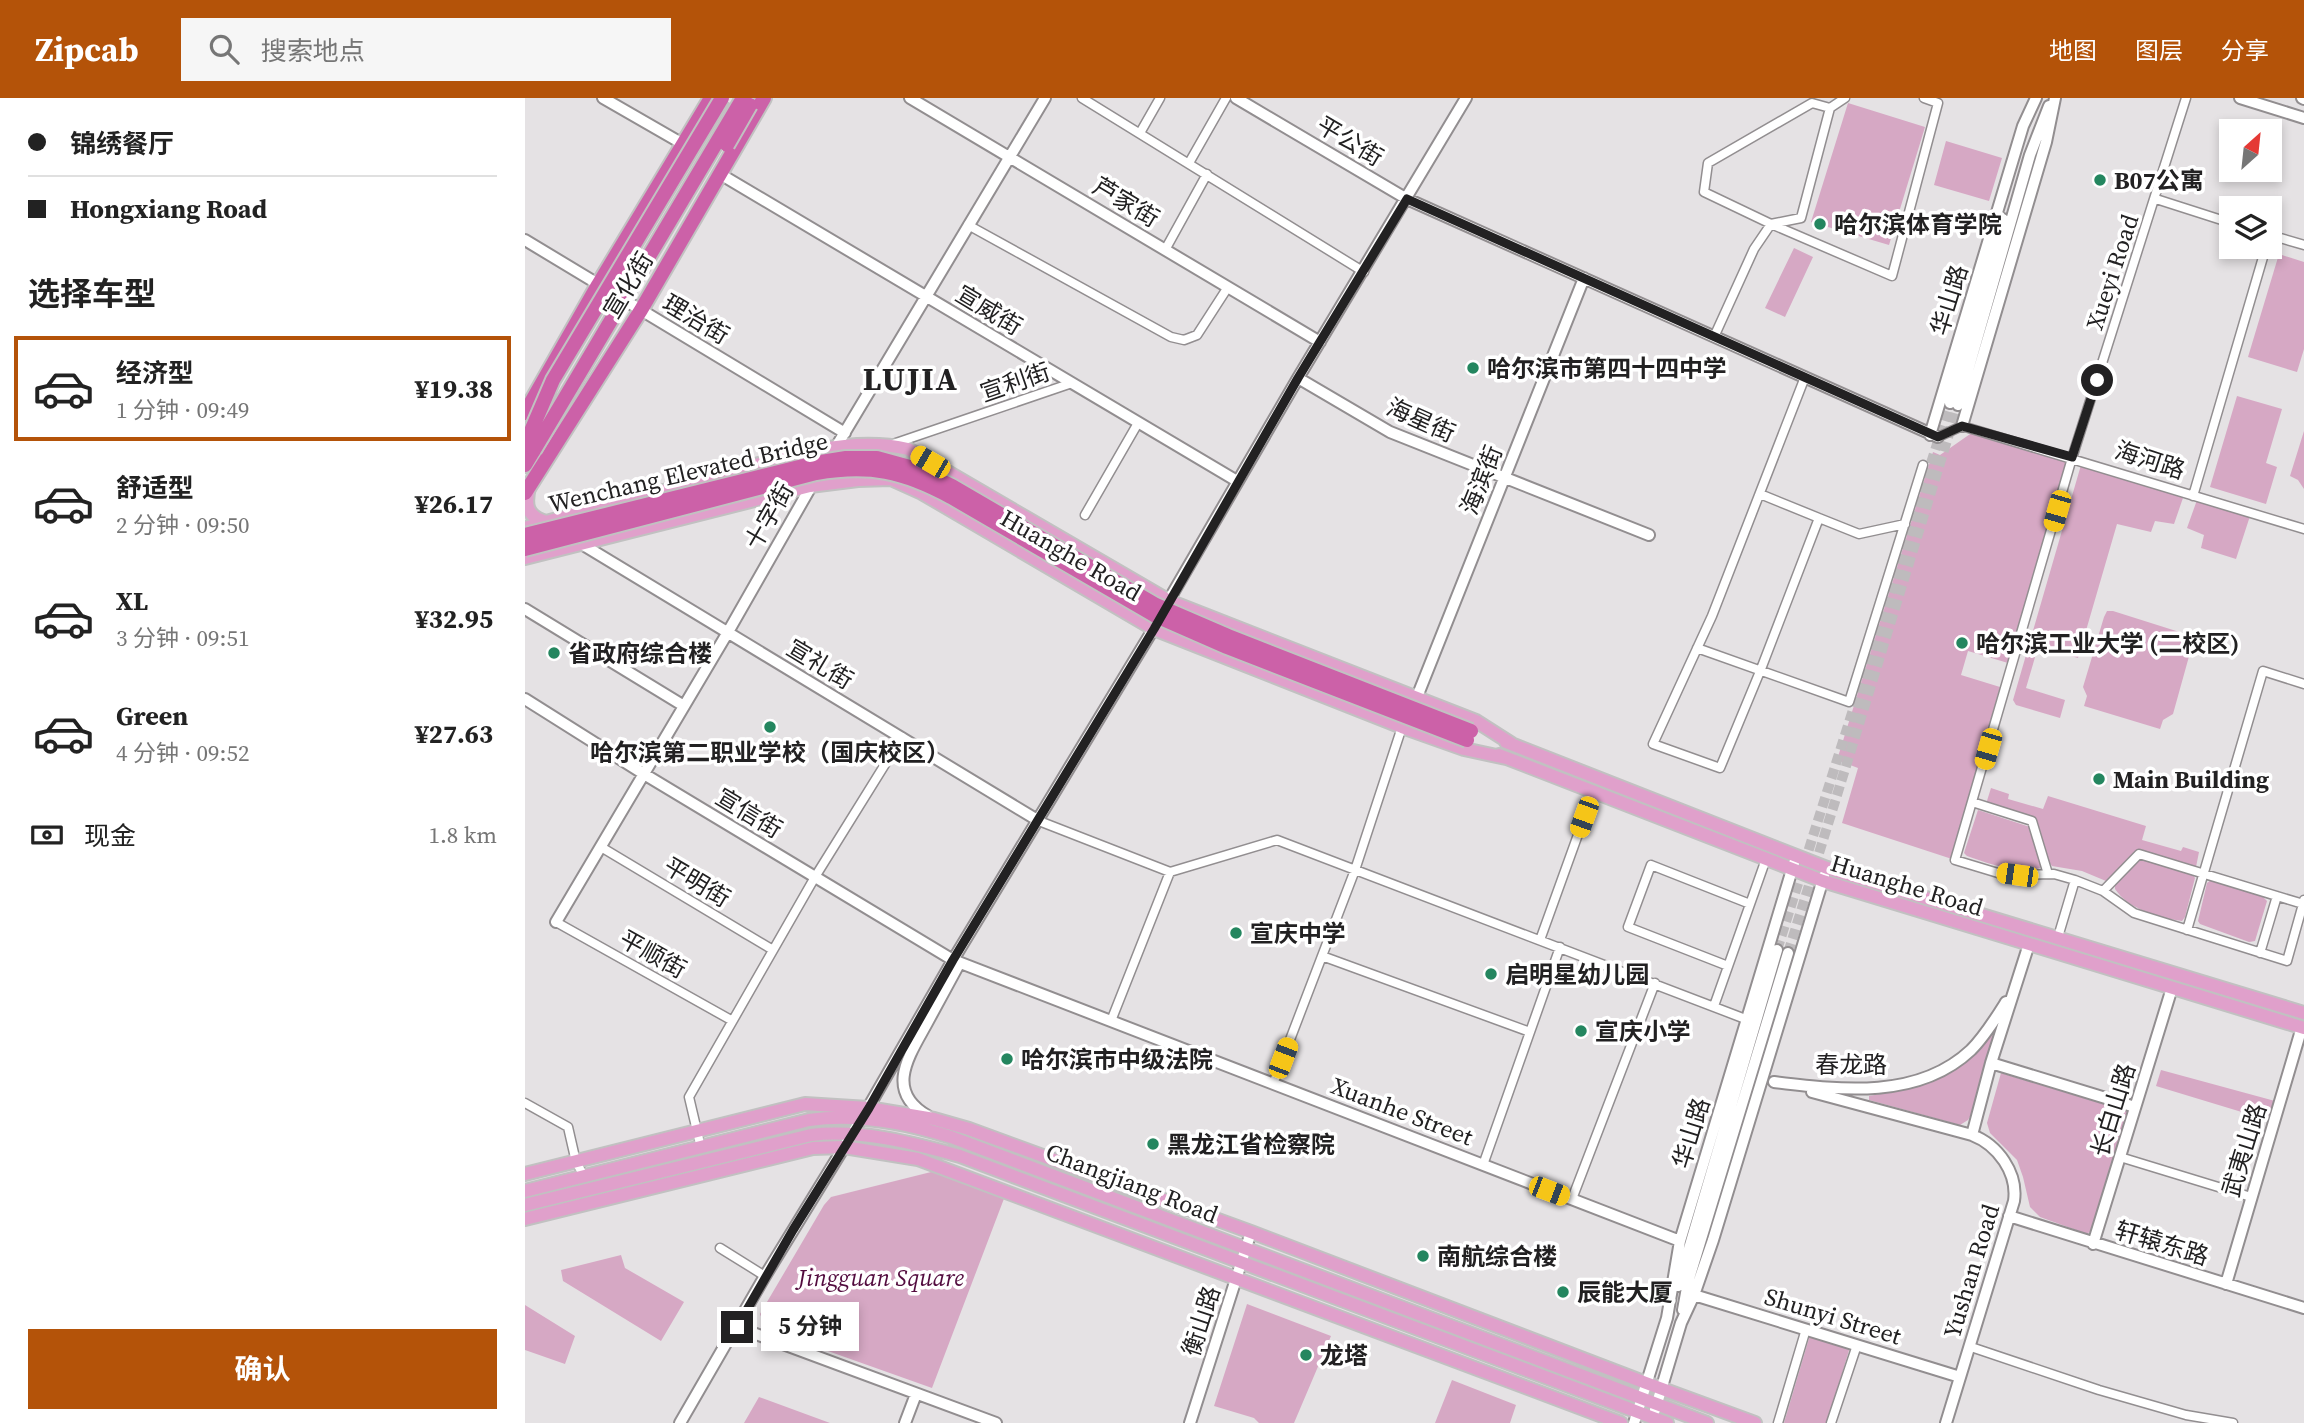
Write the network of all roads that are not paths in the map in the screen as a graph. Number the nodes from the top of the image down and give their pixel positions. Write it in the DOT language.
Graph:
graph roads {
  1 [pos="603,98"];
  2 [pos="711,98"];
  3 [pos="722,98"];
  4 [pos="732,98"];
  5 [pos="764,98"];
  6 [pos="910,98"];
  7 [pos="1045,98"];
  8 [pos="1082,98"];
  9 [pos="1160,98"];
  10 [pos="1226,98"];
  11 [pos="1236,98"];
  12 [pos="1466,98"];
  13 [pos="1845,98"];
  14 [pos="1924,98"];
  15 [pos="2037,98"];
  16 [pos="2053,98"];
  17 [pos="2186,98"];
  18 [pos="2240,98"];
  19 [pos="2260,98"];
  20 [pos="750,100"];
  21 [pos="1830,108"];
  22 [pos="2304,112"];
  23 [pos="2304,118"];
  24 [pos="1140,133"];
  25 [pos="683,144"];
  26 [pos="1009,157"];
  27 [pos="1189,163"];
  28 [pos="720,174"];
  29 [pos="1207,174"];
  30 [pos="1407,199"];
  31 [pos="2155,199"];
  32 [pos="2219,219"];
  33 [pos="1771,224"];
  34 [pos="968,225"];
  35 [pos="2282,238"];
  36 [pos="525,240"];
  37 [pos="2304,245"];
  38 [pos="1165,250"];
  39 [pos="2262,259"];
  40 [pos="1364,272"];
  41 [pos="1584,278"];
  42 [pos="598,285"];
  43 [pos="1228,287"];
  44 [pos="926,296"];
  45 [pos="641,310"];
  46 [pos="1714,337"];
  47 [pos="1320,342"];
  48 [pos="1805,377"];
  49 [pos="1298,378"];
  50 [pos="1072,383"];
  51 [pos="525,413"];
  52 [pos="1138,423"];
  53 [pos="1962,426"];
  54 [pos="845,433"];
  55 [pos="1934,436"];
  56 [pos="890,445"];
  57 [pos="837,446"];
  58 [pos="529,448"];
  59 [pos="2072,457"];
  60 [pos="525,465"];
  61 [pos="1923,465"];
  62 [pos="1505,479"];
  63 [pos="1237,481"];
  64 [pos="810,486"];
  65 [pos="527,490"];
  66 [pos="1759,494"];
  67 [pos="2193,496"];
  68 [pos="1085,515"];
  69 [pos="1819,518"];
  70 [pos="546,522"];
  71 [pos="1905,524"];
  72 [pos="525,528"];
  73 [pos="2304,529"];
  74 [pos="525,535"];
  75 [pos="1649,535"];
  76 [pos="580,543"];
  77 [pos="532,551"];
  78 [pos="525,558"];
  79 [pos="1169,601"];
  80 [pos="525,609"];
  81 [pos="1154,629"];
  82 [pos="728,632"];
  83 [pos="1697,648"];
  84 [pos="1761,669"];
  85 [pos="2304,684"];
  86 [pos="1417,698"];
  87 [pos="525,699"];
  88 [pos="684,706"];
  89 [pos="1402,727"];
  90 [pos="1469,735"];
  91 [pos="902,737"];
  92 [pos="1512,744"];
  93 [pos="1506,758"];
  94 [pos="644,774"];
  95 [pos="1593,793"];
  96 [pos="1972,802"];
  97 [pos="1039,821"];
  98 [pos="601,847"];
  99 [pos="1796,857"];
  100 [pos="1766,859"];
  101 [pos="1827,868"];
  102 [pos="1355,870"];
  103 [pos="1792,870"];
  104 [pos="1170,872"];
  105 [pos="2048,874"];
  106 [pos="2204,874"];
  107 [pos="815,877"];
  108 [pos="2075,880"];
  109 [pos="1823,881"];
  110 [pos="2103,891"];
  111 [pos="2277,896"];
  112 [pos="2303,902"];
  113 [pos="1750,904"];
  114 [pos="556,922"];
  115 [pos="2187,930"];
  116 [pos="2058,937"];
  117 [pos="1540,940"];
  118 [pos="2029,944"];
  119 [pos="1560,947"];
  120 [pos="773,950"];
  121 [pos="2260,953"];
  122 [pos="1322,956"];
  123 [pos="957,961"];
  124 [pos="1728,966"];
  125 [pos="1655,983"];
  126 [pos="2172,988"];
  127 [pos="2014,990"];
  128 [pos="1714,1006"];
  129 [pos="2304,1013"];
  130 [pos="731,1020"];
  131 [pos="1748,1020"];
  132 [pos="1111,1021"];
  133 [pos="2303,1027"];
  134 [pos="1530,1032"];
  135 [pos="1991,1063"];
  136 [pos="1762,1078"];
  137 [pos="1774,1082"];
  138 [pos="1273,1084"];
  139 [pos="525,1102"];
  140 [pos="2135,1107"];
  141 [pos="865,1113"];
  142 [pos="934,1119"];
  143 [pos="697,1132"];
  144 [pos="853,1133"];
  145 [pos="1972,1135"];
  146 [pos="844,1147"];
  147 [pos="701,1148"];
  148 [pos="2120,1157"];
  149 [pos="576,1162"];
  150 [pos="1483,1165"];
  151 [pos="525,1174"];
  152 [pos="584,1175"];
  153 [pos="525,1191"];
  154 [pos="2251,1197"];
  155 [pos="1572,1199"];
  156 [pos="525,1205"];
  157 [pos="2009,1216"];
  158 [pos="525,1219"];
  159 [pos="1251,1232"];
  160 [pos="1680,1241"];
  161 [pos="2093,1244"];
  162 [pos="720,1248"];
  163 [pos="1246,1248"];
  164 [pos="1241,1262"];
  165 [pos="765,1276"];
  166 [pos="1237,1277"];
  167 [pos="2226,1284"];
  168 [pos="1694,1295"];
  169 [pos="2304,1308"];
  170 [pos="1667,1318"];
  171 [pos="1681,1323"];
  172 [pos="737,1327"];
  173 [pos="1806,1329"];
  174 [pos="1857,1345"];
  175 [pos="1971,1347"];
  176 [pos="1960,1377"];
  177 [pos="1646,1383"];
  178 [pos="1662,1389"];
  179 [pos="916,1394"];
  180 [pos="1642,1397"];
  181 [pos="1658,1403"];
  182 [pos="1636,1417"];
  183 [pos="1652,1420"];
  184 [pos="680,1423"];
  185 [pos="905,1423"];
  186 [pos="996,1423"];
  187 [pos="1190,1423"];
  188 [pos="1621,1423"];
  189 [pos="1667,1423"];
  190 [pos="1707,1423"];
  191 [pos="1755,1423"];
  192 [pos="1778,1423"];
  193 [pos="1831,1423"];
  194 [pos="1946,1423"];
  195 [pos="2233,1423"];
  1 -- 25 [label="street"];
  2 -- 25 [label="highway, 宣化街"];
  3 -- 58 [label="highway, bridge"];
  4 -- 58 [label="highway, bridge"];
  5 -- 28 [label="highway, 宣化街"];
  6 -- 26 [label="street, 芦家街"];
  7 -- 26 [label="street, 十字街"];
  8 -- 24 [label="street"];
  9 -- 24 [label="street"];
  10 -- 27 [label="street"];
  11 -- 30 [label="street, 平公街"];
  12 -- 30 [label="street"];
  13 -- 21 [label="street"];
  14 -- 33 [label="street"];
  15 -- 16 [label="street, 华山路"];
  15 -- 55 [label="street, 华山路"];
  16 -- 53 [label="street"];
  17 -- 31 [label="street, Xueyi Road"];
  18 -- 23 [label="street"];
  19 -- 22 [label="street"];
  20 -- 58 [label="highway, bridge"];
  21 -- 33 [label="street"];
  21 -- 33 [label="street"];
  24 -- 27 [label="street"];
  25 -- 42 [label="highway, 宣化街"];
  26 -- 34 [label="street, 十字街"];
  26 -- 38 [label="street, 芦家街"];
  27 -- 29 [label="street"];
  28 -- 44 [label="street, 宣威街"];
  28 -- 45 [label="highway, 宣化街"];
  29 -- 38 [label="street"];
  29 -- 40 [label="street"];
  30 -- 40 [label="street"];
  30 -- 41 [label="street"];
  31 -- 32 [label="street"];
  31 -- 59 [label="street, Xueyi Road"];
  33 -- 46 [label="street"];
  34 -- 43 [label="street"];
  34 -- 44 [label="street, 十字街"];
  35 -- 37 [label="street"];
  36 -- 42 [label="street, 理治街"];
  38 -- 43 [label="street, 芦家街"];
  39 -- 67 [label="street"];
  40 -- 47 [label="street"];
  41 -- 46 [label="street"];
  41 -- 62 [label="street, 海滨街"];
  42 -- 45 [label="street, 理治街"];
  42 -- 51 [label="highway, 宣化街"];
  43 -- 47 [label="street, 芦家街"];
  44 -- 50 [label="street, 宣威街"];
  44 -- 54 [label="street, 十字街"];
  45 -- 54 [label="street, 理治街"];
  45 -- 65 [label="highway, 宣化街"];
  46 -- 48 [label="street"];
  47 -- 49 [label="street"];
  48 -- 55 [label="street"];
  48 -- 66 [label="street"];
  49 -- 62 [label="street, 海星街"];
  49 -- 63 [label="street"];
  50 -- 52 [label="street, 宣威街"];
  50 -- 56 [label="street, 宣利街"];
  52 -- 63 [label="street, 宣威街"];
  52 -- 68 [label="street"];
  53 -- 55 [label="street"];
  53 -- 59 [label="street, 海河路"];
  54 -- 57 [label="street, 十字街"];
  56 -- 57 [label="main road, Huanghe Road"];
  56 -- 79 [label="main road, Huanghe Road"];
  57 -- 64 [label="street, 十字街"];
  57 -- 70 [label="main road, Huanghe Road"];
  58 -- 60 [label="highway"];
  59 -- 67 [label="street, 海河路"];
  59 -- 96 [label="street, Xueyi Road"];
  61 -- 71 [label="street"];
  62 -- 75 [label="street, 海星街"];
  62 -- 86 [label="street, 海滨街"];
  63 -- 79 [label="street"];
  64 -- 76 [label="main road, Huanghe Road"];
  64 -- 81 [label="main road, Huanghe Road"];
  64 -- 82 [label="street, 十字街"];
  65 -- 70 [label="main road"];
  66 -- 69 [label="street"];
  66 -- 83 [label="street"];
  67 -- 73 [label="street, 海河路"];
  69 -- 71 [label="street"];
  69 -- 84 [label="street"];
  70 -- 72 [label="main road, Huanghe Road"];
  71 -- 84 [label="street"];
  74 -- 90 [label="highway, Wenchang Elevated Bridge, bridge"];
  76 -- 77 [label="main road, Huanghe Road"];
  76 -- 82 [label="street, 宣礼街"];
  77 -- 78 [label="main road, Huanghe Road"];
  77 -- 90 [label="highway, Wenchang Elevated Bridge, bridge"];
  79 -- 81 [label="street"];
  79 -- 86 [label="main road, Huanghe Road"];
  80 -- 88 [label="street"];
  81 -- 89 [label="main road, Huanghe Road"];
  81 -- 97 [label="street"];
  82 -- 88 [label="street, 十字街"];
  82 -- 91 [label="street, 宣礼街"];
  83 -- 84 [label="street"];
  83 -- 84 [label="street"];
  85 -- 106 [label="street"];
  86 -- 92 [label="main road, Huanghe Road"];
  87 -- 94 [label="street, 宣信街"];
  88 -- 94 [label="street, 十字街"];
  89 -- 93 [label="main road, Huanghe Road"];
  89 -- 102 [label="street"];
  90 -- 92 [label="main road, Huanghe Road"];
  90 -- 93 [label="main road, Huanghe Road"];
  91 -- 97 [label="street, 宣礼街"];
  91 -- 107 [label="street"];
  92 -- 99 [label="main road, Huanghe Road"];
  93 -- 95 [label="main road, Huanghe Road"];
  94 -- 98 [label="street, 十字街"];
  94 -- 107 [label="street, 宣信街"];
  95 -- 100 [label="main road, Huanghe Road"];
  95 -- 117 [label="street"];
  96 -- 105 [label="street"];
  96 -- 105 [label="street, Xueyi Road"];
  97 -- 104 [label="street"];
  97 -- 123 [label="street"];
  98 -- 114 [label="street, 十字街"];
  98 -- 120 [label="street, 平明街"];
  99 -- 101 [label="main road, Huanghe Road"];
  99 -- 103 [label="street, 华山路"];
  100 -- 103 [label="main road, Huanghe Road"];
  100 -- 113 [label="street"];
  101 -- 109 [label="street"];
  101 -- 116 [label="main road, Huanghe Road"];
  102 -- 104 [label="street"];
  102 -- 117 [label="street"];
  102 -- 122 [label="street"];
  103 -- 109 [label="main road, Huanghe Road"];
  103 -- 131 [label="street, 华山路"];
  104 -- 132 [label="street"];
  105 -- 108 [label="street"];
  106 -- 110 [label="street"];
  106 -- 111 [label="street"];
  106 -- 115 [label="street"];
  107 -- 120 [label="street"];
  107 -- 123 [label="street, 宣信街"];
  108 -- 110 [label="street"];
  108 -- 116 [label="street"];
  109 -- 118 [label="main road, Huanghe Road"];
  109 -- 136 [label="street"];
  110 -- 115 [label="street"];
  111 -- 112 [label="street"];
  111 -- 121 [label="street"];
  112 -- 121 [label="street"];
  113 -- 124 [label="street"];
  113 -- 124 [label="street"];
  114 -- 130 [label="street, 平顺街"];
  115 -- 121 [label="street"];
  116 -- 129 [label="main road, Huanghe Road"];
  117 -- 119 [label="street"];
  118 -- 126 [label="main road, Huanghe Road"];
  118 -- 127 [label="street"];
  119 -- 125 [label="street"];
  119 -- 134 [label="street"];
  120 -- 130 [label="street"];
  122 -- 134 [label="street"];
  122 -- 138 [label="street"];
  123 -- 132 [label="street, Xuanhe Street"];
  123 -- 141 [label="street"];
  123 -- 142 [label="street"];
  124 -- 128 [label="street"];
  125 -- 128 [label="street"];
  125 -- 155 [label="street"];
  126 -- 133 [label="main road, Huanghe Road"];
  126 -- 140 [label="street, 长白山路"];
  127 -- 135 [label="street"];
  127 -- 137 [label="street, 春龙路"];
  128 -- 131 [label="street"];
  130 -- 143 [label="street"];
  131 -- 160 [label="street, 华山路"];
  132 -- 138 [label="street, Xuanhe Street"];
  133 -- 154 [label="street, 武夷山路"];
  134 -- 150 [label="street"];
  135 -- 140 [label="street"];
  135 -- 145 [label="street"];
  136 -- 137 [label="street"];
  136 -- 168 [label="street"];
  137 -- 145 [label="street"];
  138 -- 150 [label="street, Xuanhe Street"];
  139 -- 149 [label="street"];
  140 -- 148 [label="street, 长白山路"];
  141 -- 142 [label="main road"];
  141 -- 143 [label="main road"];
  141 -- 144 [label="street"];
  141 -- 147 [label="main road, Changjiang Road"];
  141 -- 163 [label="main road, Changjiang Road"];
  142 -- 159 [label="main road"];
  143 -- 147 [label="street"];
  143 -- 149 [label="main road"];
  144 -- 146 [label="street"];
  144 -- 156 [label="main road, Changjiang Road"];
  144 -- 164 [label="main road, Changjiang Road"];
  145 -- 157 [label="street, Yushan Road"];
  146 -- 158 [label="main road"];
  146 -- 165 [label="street"];
  146 -- 166 [label="main road"];
  147 -- 152 [label="main road, Changjiang Road"];
  148 -- 154 [label="street"];
  148 -- 161 [label="street, 长白山路"];
  149 -- 151 [label="main road"];
  149 -- 152 [label="street"];
  150 -- 155 [label="street, Xuanhe Street"];
  152 -- 153 [label="main road, Changjiang Road"];
  154 -- 167 [label="street, 武夷山路"];
  155 -- 160 [label="street, Xuanhe Street"];
  157 -- 161 [label="street, 轩辕东路"];
  157 -- 175 [label="street, Yushan Road"];
  159 -- 163 [label="street, 衡山路"];
  159 -- 177 [label="main road"];
  160 -- 170 [label="street, 华山路"];
  161 -- 167 [label="street, 轩辕东路"];
  162 -- 165 [label="street"];
  163 -- 164 [label="street, 衡山路"];
  163 -- 180 [label="main road, Changjiang Road"];
  164 -- 166 [label="street, 衡山路"];
  164 -- 182 [label="main road, Changjiang Road"];
  165 -- 172 [label="street"];
  166 -- 187 [label="street, 衡山路"];
  166 -- 188 [label="main road"];
  167 -- 169 [label="street, 轩辕东路"];
  168 -- 171 [label="street"];
  168 -- 173 [label="street, Shunyi Street"];
  170 -- 171 [label="street"];
  170 -- 177 [label="street, 华山路"];
  171 -- 178 [label="street"];
  172 -- 179 [label="street"];
  172 -- 184 [label="street"];
  173 -- 174 [label="street, Shunyi Street"];
  173 -- 192 [label="street"];
  174 -- 176 [label="street, Shunyi Street"];
  174 -- 193 [label="street"];
  175 -- 176 [label="street, Yushan Road"];
  175 -- 195 [label="street"];
  176 -- 194 [label="street, Yushan Road"];
  177 -- 178 [label="main road"];
  177 -- 180 [label="street, 华山路"];
  178 -- 181 [label="street"];
  178 -- 191 [label="main road"];
  179 -- 185 [label="street"];
  179 -- 186 [label="street"];
  180 -- 181 [label="main road, Changjiang Road"];
  180 -- 182 [label="street, 华山路"];
  181 -- 183 [label="street"];
  181 -- 190 [label="main road, Changjiang Road"];
  182 -- 183 [label="main road, Changjiang Road"];
  183 -- 189 [label="main road, Changjiang Road"];
}
